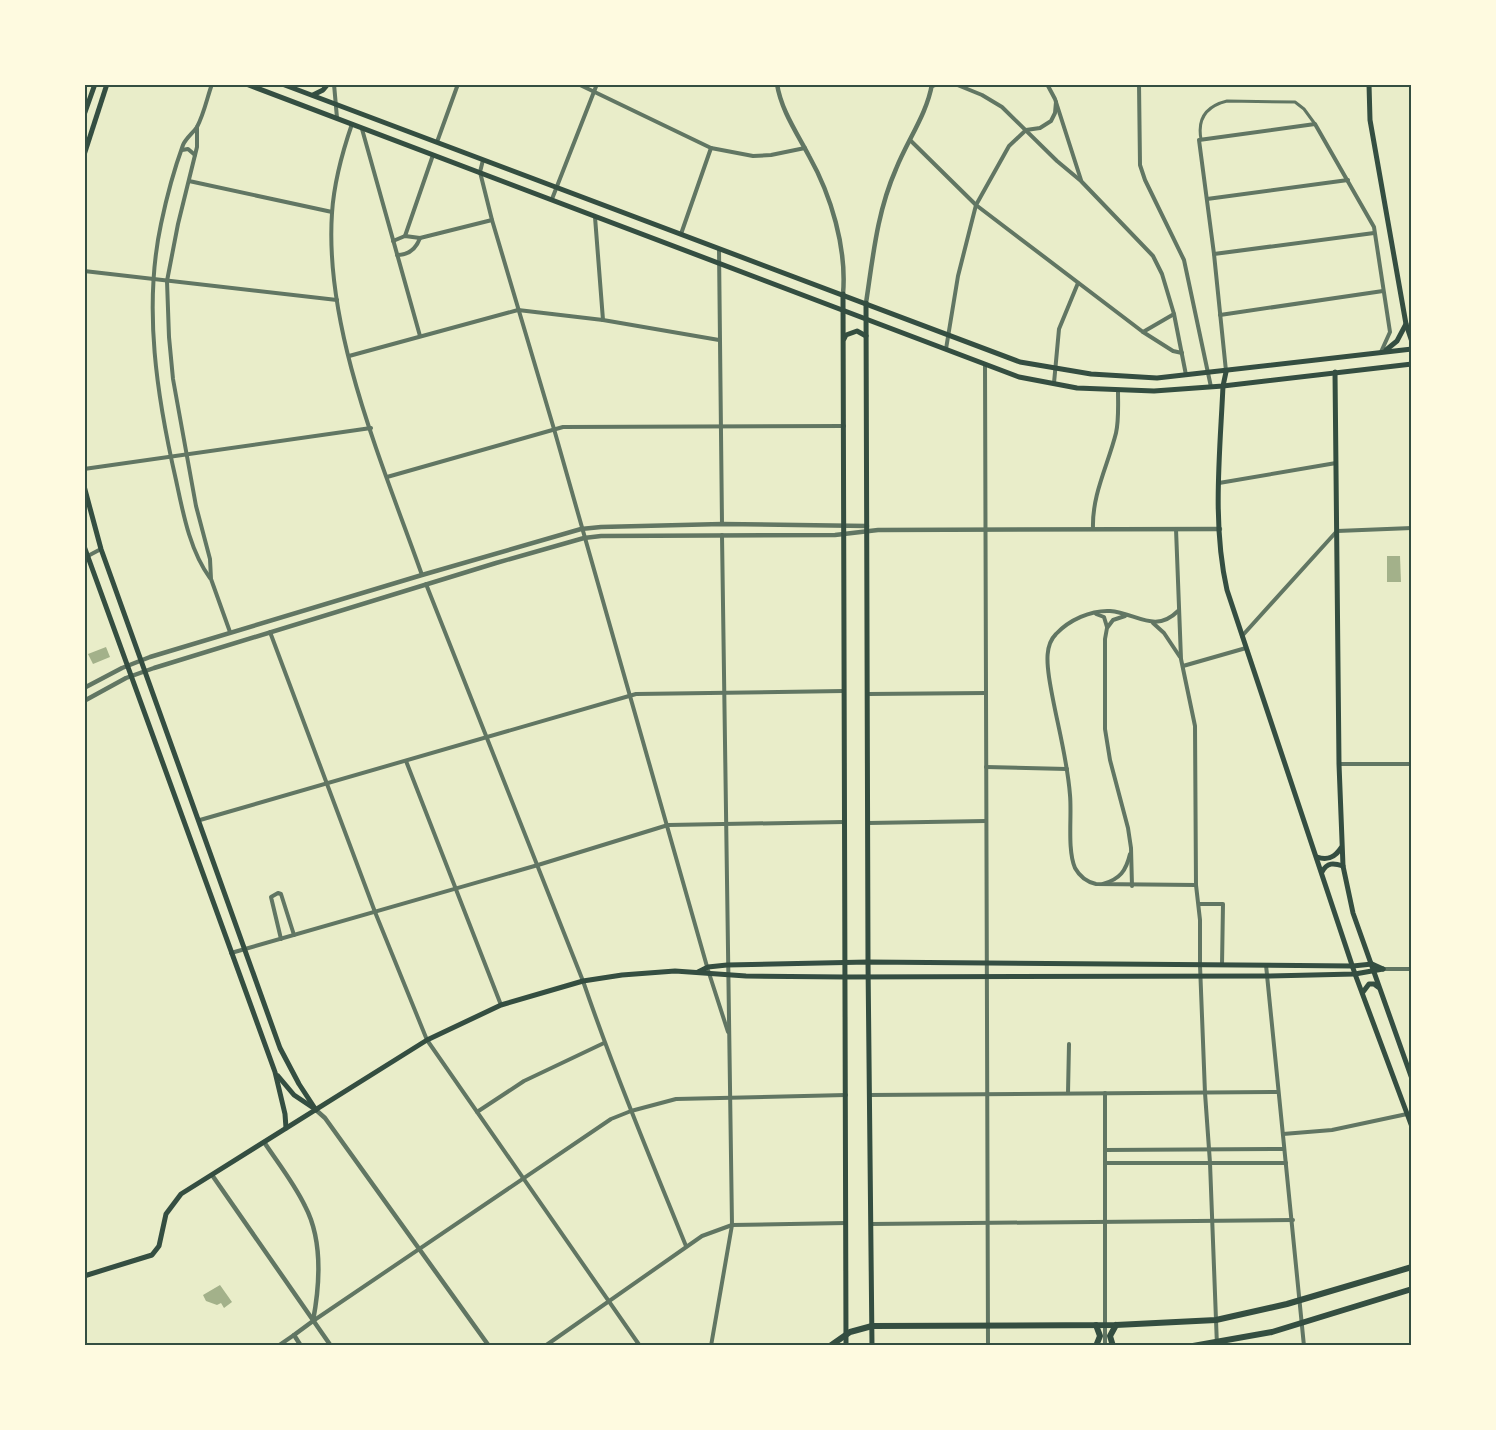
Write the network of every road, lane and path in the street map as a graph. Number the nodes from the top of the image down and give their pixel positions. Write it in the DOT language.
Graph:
graph roads {
  1 [pos="95,84"];
  2 [pos="107,84"];
  3 [pos="212,84"];
  4 [pos="246,84"];
  5 [pos="282,84"];
  6 [pos="328,84"];
  7 [pos="334,84"];
  8 [pos="458,84"];
  9 [pos="578,84"];
  10 [pos="597,84"];
  11 [pos="777,84"];
  12 [pos="938,84"];
  13 [pos="955,84"];
  14 [pos="1047,84"];
  15 [pos="1139,84"];
  16 [pos="1369,84"];
  17 [pos="932,85"];
  18 [pos="594,92"];
  19 [pos="312,95"];
  20 [pos="1056,102"];
  21 [pos="336,105"];
  22 [pos="84,115"];
  23 [pos="337,118"];
  24 [pos="351,124"];
  25 [pos="1315,124"];
  26 [pos="197,127"];
  27 [pos="362,128"];
  28 [pos="1026,130"];
  29 [pos="909,140"];
  30 [pos="1200,140"];
  31 [pos="437,142"];
  32 [pos="711,148"];
  33 [pos="805,148"];
  34 [pos="182,150"];
  35 [pos="433,154"];
  36 [pos="84,155"];
  37 [pos="195,156"];
  38 [pos="483,160"];
  39 [pos="480,172"];
  40 [pos="1348,180"];
  41 [pos="189,181"];
  42 [pos="1081,181"];
  43 [pos="558,188"];
  44 [pos="552,199"];
  45 [pos="1207,199"];
  46 [pos="976,205"];
  47 [pos="332,212"];
  48 [pos="628,214"];
  49 [pos="595,216"];
  50 [pos="492,220"];
  51 [pos="624,227"];
  52 [pos="1374,233"];
  53 [pos="681,234"];
  54 [pos="405,236"];
  55 [pos="420,238"];
  56 [pos="393,241"];
  57 [pos="719,248"];
  58 [pos="1214,254"];
  59 [pos="397,255"];
  60 [pos="718,263"];
  61 [pos="84,271"];
  62 [pos="153,279"];
  63 [pos="167,281"];
  64 [pos="1078,283"];
  65 [pos="1383,291"];
  66 [pos="843,294"];
  67 [pos="337,300"];
  68 [pos="866,303"];
  69 [pos="518,310"];
  70 [pos="844,311"];
  71 [pos="1174,314"];
  72 [pos="1220,315"];
  73 [pos="603,320"];
  74 [pos="866,320"];
  75 [pos="1406,324"];
  76 [pos="1143,332"];
  77 [pos="948,335"];
  78 [pos="420,336"];
  79 [pos="866,336"];
  80 [pos="844,339"];
  81 [pos="718,340"];
  82 [pos="1412,342"];
  83 [pos="945,349"];
  84 [pos="1412,349"];
  85 [pos="1381,352"];
  86 [pos="1182,353"];
  87 [pos="349,356"];
  88 [pos="1321,360"];
  89 [pos="1412,364"];
  90 [pos="985,365"];
  91 [pos="1054,369"];
  92 [pos="1226,372"];
  93 [pos="1335,372"];
  94 [pos="1210,373"];
  95 [pos="1321,374"];
  96 [pos="1187,376"];
  97 [pos="1054,384"];
  98 [pos="1223,386"];
  99 [pos="1211,387"];
  100 [pos="1118,391"];
  101 [pos="721,426"];
  102 [pos="844,426"];
  103 [pos="370,428"];
  104 [pos="554,429"];
  105 [pos="186,454"];
  106 [pos="170,457"];
  107 [pos="1336,463"];
  108 [pos="84,469"];
  109 [pos="387,477"];
  110 [pos="1219,483"];
  111 [pos="84,486"];
  112 [pos="722,524"];
  113 [pos="844,524"];
  114 [pos="867,528"];
  115 [pos="1094,528"];
  116 [pos="1176,528"];
  117 [pos="1412,528"];
  118 [pos="581,529"];
  119 [pos="985,529"];
  120 [pos="1220,529"];
  121 [pos="1337,531"];
  122 [pos="844,534"];
  123 [pos="722,535"];
  124 [pos="584,538"];
  125 [pos="206,545"];
  126 [pos="84,546"];
  127 [pos="194,547"];
  128 [pos="101,549"];
  129 [pos="86,557"];
  130 [pos="422,574"];
  131 [pos="211,579"];
  132 [pos="426,584"];
  133 [pos="1179,610"];
  134 [pos="1090,613"];
  135 [pos="1130,616"];
  136 [pos="1152,622"];
  137 [pos="1107,628"];
  138 [pos="230,632"];
  139 [pos="270,632"];
  140 [pos="1242,636"];
  141 [pos="1246,648"];
  142 [pos="1181,659"];
  143 [pos="141,660"];
  144 [pos="127,665"];
  145 [pos="1183,666"];
  146 [pos="145,671"];
  147 [pos="131,676"];
  148 [pos="84,688"];
  149 [pos="845,691"];
  150 [pos="724,693"];
  151 [pos="986,693"];
  152 [pos="867,694"];
  153 [pos="630,695"];
  154 [pos="84,701"];
  155 [pos="487,737"];
  156 [pos="406,760"];
  157 [pos="1339,764"];
  158 [pos="1412,764"];
  159 [pos="986,767"];
  160 [pos="1067,769"];
  161 [pos="328,783"];
  162 [pos="200,820"];
  163 [pos="986,821"];
  164 [pos="845,822"];
  165 [pos="868,823"];
  166 [pos="726,824"];
  167 [pos="668,825"];
  168 [pos="1131,848"];
  169 [pos="1341,848"];
  170 [pos="1317,857"];
  171 [pos="538,865"];
  172 [pos="1343,866"];
  173 [pos="1322,872"];
  174 [pos="1094,884"];
  175 [pos="1196,885"];
  176 [pos="1132,886"];
  177 [pos="455,888"];
  178 [pos="1199,904"];
  179 [pos="375,912"];
  180 [pos="294,935"];
  181 [pos="281,939"];
  182 [pos="246,949"];
  183 [pos="231,953"];
  184 [pos="845,963"];
  185 [pos="868,963"];
  186 [pos="986,963"];
  187 [pos="1372,964"];
  188 [pos="727,965"];
  189 [pos="1200,965"];
  190 [pos="1222,965"];
  191 [pos="1266,965"];
  192 [pos="1353,966"];
  193 [pos="1383,969"];
  194 [pos="1412,969"];
  195 [pos="709,971"];
  196 [pos="1373,971"];
  197 [pos="1356,974"];
  198 [pos="727,975"];
  199 [pos="1200,976"];
  200 [pos="1267,976"];
  201 [pos="845,977"];
  202 [pos="868,977"];
  203 [pos="986,977"];
  204 [pos="583,981"];
  205 [pos="1380,988"];
  206 [pos="1363,994"];
  207 [pos="501,1005"];
  208 [pos="728,1032"];
  209 [pos="427,1040"];
  210 [pos="604,1043"];
  211 [pos="1069,1044"];
  212 [pos="275,1072"];
  213 [pos="293,1073"];
  214 [pos="1412,1079"];
  215 [pos="284,1085"];
  216 [pos="1278,1092"];
  217 [pos="1068,1093"];
  218 [pos="1105,1093"];
  219 [pos="1205,1093"];
  220 [pos="987,1094"];
  221 [pos="846,1095"];
  222 [pos="869,1095"];
  223 [pos="729,1098"];
  224 [pos="316,1110"];
  225 [pos="631,1111"];
  226 [pos="477,1112"];
  227 [pos="1407,1114"];
  228 [pos="1412,1127"];
  229 [pos="286,1128"];
  230 [pos="1283,1134"];
  231 [pos="264,1142"];
  232 [pos="1209,1149"];
  233 [pos="1284,1149"];
  234 [pos="1105,1150"];
  235 [pos="1105,1163"];
  236 [pos="1210,1163"];
  237 [pos="1286,1163"];
  238 [pos="212,1175"];
  239 [pos="524,1180"];
  240 [pos="1293,1220"];
  241 [pos="1105,1221"];
  242 [pos="1212,1221"];
  243 [pos="987,1222"];
  244 [pos="846,1223"];
  245 [pos="871,1224"];
  246 [pos="732,1225"];
  247 [pos="686,1246"];
  248 [pos="420,1248"];
  249 [pos="1412,1267"];
  250 [pos="84,1276"];
  251 [pos="1412,1289"];
  252 [pos="609,1300"];
  253 [pos="1299,1300"];
  254 [pos="1216,1320"];
  255 [pos="313,1321"];
  256 [pos="1301,1323"];
  257 [pos="987,1325"];
  258 [pos="1096,1325"];
  259 [pos="1105,1325"];
  260 [pos="1116,1325"];
  261 [pos="872,1326"];
  262 [pos="294,1335"];
  263 [pos="846,1335"];
  264 [pos="1217,1344"];
  265 [pos="278,1346"];
  266 [pos="301,1346"];
  267 [pos="331,1346"];
  268 [pos="489,1346"];
  269 [pos="545,1346"];
  270 [pos="640,1346"];
  271 [pos="711,1346"];
  272 [pos="830,1346"];
  273 [pos="846,1346"];
  274 [pos="872,1346"];
  275 [pos="988,1346"];
  276 [pos="1096,1346"];
  277 [pos="1106,1346"];
  278 [pos="1113,1346"];
  279 [pos="1193,1346"];
  280 [pos="1304,1346"];
  1 -- 22 [label="main road"];
  2 -- 36 [label="main road"];
  3 -- 26 [label="street"];
  4 -- 23 [label="main road"];
  5 -- 19 [label="main road"];
  6 -- 19 [label="main road"];
  7 -- 21 [label="street"];
  8 -- 31 [label="street"];
  9 -- 18 [label="street"];
  10 -- 18 [label="street"];
  11 -- 33 [label="street"];
  12 -- 17 [label="street"];
  13 -- 28 [label="street"];
  14 -- 20 [label="street"];
  15 -- 94 [label="street"];
  16 -- 75 [label="main road"];
  17 -- 29 [label="street"];
  18 -- 32 [label="street"];
  18 -- 43 [label="street"];
  19 -- 21 [label="main road"];
  20 -- 28 [label="street"];
  20 -- 42 [label="street"];
  21 -- 23 [label="street"];
  21 -- 31 [label="main road"];
  23 -- 24 [label="main road"];
  24 -- 27 [label="main road"];
  24 -- 47 [label="street"];
  25 -- 30 [label="street"];
  25 -- 30 [label="street"];
  25 -- 40 [label="street"];
  26 -- 34 [label="street"];
  26 -- 37 [label="street"];
  27 -- 35 [label="main road"];
  27 -- 56 [label="street"];
  28 -- 42 [label="street"];
  28 -- 46 [label="street"];
  29 -- 46 [label="street"];
  29 -- 68 [label="street"];
  30 -- 45 [label="street"];
  31 -- 38 [label="main road"];
  32 -- 33 [label="street"];
  32 -- 53 [label="street"];
  33 -- 66 [label="street"];
  34 -- 37 [label="street"];
  34 -- 62 [label="street"];
  35 -- 39 [label="main road"];
  35 -- 54 [label="street"];
  37 -- 41 [label="street"];
  38 -- 39 [label="street"];
  38 -- 43 [label="main road"];
  39 -- 44 [label="main road"];
  39 -- 50 [label="street"];
  40 -- 45 [label="street"];
  40 -- 52 [label="street"];
  41 -- 47 [label="street"];
  41 -- 63 [label="street"];
  42 -- 71 [label="street"];
  43 -- 44 [label="street"];
  43 -- 48 [label="main road"];
  44 -- 49 [label="main road"];
  45 -- 58 [label="street"];
  46 -- 64 [label="street"];
  46 -- 77 [label="street"];
  47 -- 67 [label="street"];
  48 -- 51 [label="main road"];
  48 -- 53 [label="main road"];
  49 -- 51 [label="main road"];
  49 -- 73 [label="street"];
  50 -- 55 [label="street"];
  50 -- 69 [label="street"];
  51 -- 60 [label="main road"];
  52 -- 58 [label="street"];
  52 -- 65 [label="street"];
  53 -- 57 [label="main road"];
  54 -- 55 [label="street"];
  54 -- 56 [label="street"];
  55 -- 59 [label="street"];
  56 -- 59 [label="street"];
  57 -- 60 [label="street"];
  57 -- 66 [label="main road"];
  58 -- 72 [label="street"];
  59 -- 78 [label="street"];
  60 -- 70 [label="main road"];
  60 -- 81 [label="street"];
  61 -- 62 [label="street"];
  62 -- 63 [label="street"];
  62 -- 106 [label="street"];
  63 -- 67 [label="street"];
  63 -- 105 [label="street"];
  64 -- 76 [label="street"];
  64 -- 91 [label="street"];
  65 -- 72 [label="street"];
  65 -- 85 [label="street"];
  66 -- 68 [label="main road"];
  66 -- 70 [label="main road"];
  67 -- 87 [label="street"];
  68 -- 74 [label="main road"];
  68 -- 77 [label="main road"];
  69 -- 73 [label="street"];
  69 -- 78 [label="street"];
  69 -- 104 [label="street"];
  70 -- 74 [label="main road"];
  70 -- 80 [label="main road"];
  71 -- 76 [label="street"];
  71 -- 86 [label="street"];
  72 -- 92 [label="street"];
  73 -- 81 [label="street"];
  74 -- 79 [label="main road"];
  74 -- 83 [label="main road"];
  75 -- 82 [label="main road"];
  75 -- 85 [label="main road"];
  76 -- 86 [label="street"];
  77 -- 83 [label="street"];
  77 -- 91 [label="main road"];
  78 -- 87 [label="street"];
  79 -- 80 [label="main road"];
  79 -- 114 [label="main road"];
  80 -- 102 [label="main road"];
  81 -- 101 [label="street"];
  83 -- 90 [label="main road"];
  84 -- 85 [label="main road"];
  85 -- 88 [label="main road"];
  86 -- 96 [label="street"];
  87 -- 103 [label="street"];
  88 -- 92 [label="main road"];
  88 -- 95 [label="main road"];
  89 -- 93 [label="main road"];
  90 -- 97 [label="main road"];
  90 -- 119 [label="street"];
  91 -- 96 [label="main road"];
  91 -- 97 [label="street"];
  92 -- 94 [label="main road"];
  92 -- 98 [label="main road"];
  93 -- 95 [label="main road"];
  93 -- 107 [label="main road"];
  94 -- 96 [label="main road"];
  94 -- 99 [label="street"];
  95 -- 98 [label="main road"];
  97 -- 100 [label="main road"];
  98 -- 99 [label="main road"];
  98 -- 110 [label="main road"];
  99 -- 100 [label="main road"];
  100 -- 115 [label="street"];
  101 -- 102 [label="street"];
  101 -- 104 [label="street"];
  101 -- 112 [label="street"];
  102 -- 113 [label="main road"];
  103 -- 105 [label="street"];
  103 -- 109 [label="street"];
  104 -- 109 [label="street"];
  104 -- 118 [label="street"];
  105 -- 106 [label="street"];
  105 -- 125 [label="street"];
  106 -- 108 [label="street"];
  106 -- 127 [label="street"];
  107 -- 110 [label="street"];
  107 -- 121 [label="main road"];
  109 -- 130 [label="street"];
  110 -- 120 [label="main road"];
  111 -- 128 [label="main road"];
  112 -- 113 [label="street"];
  112 -- 118 [label="street"];
  113 -- 114 [label="street"];
  113 -- 122 [label="main road"];
  114 -- 119 [label="street"];
  114 -- 122 [label="street"];
  114 -- 152 [label="main road"];
  115 -- 116 [label="street"];
  115 -- 119 [label="street"];
  116 -- 120 [label="street"];
  116 -- 133 [label="street"];
  117 -- 121 [label="street"];
  118 -- 124 [label="street"];
  118 -- 130 [label="street"];
  119 -- 151 [label="street"];
  120 -- 140 [label="main road"];
  121 -- 140 [label="street"];
  121 -- 157 [label="main road"];
  122 -- 123 [label="street"];
  122 -- 149 [label="main road"];
  123 -- 124 [label="street"];
  123 -- 150 [label="street"];
  124 -- 132 [label="street"];
  124 -- 153 [label="street"];
  125 -- 127 [label="street"];
  125 -- 131 [label="street"];
  126 -- 129 [label="main road"];
  127 -- 131 [label="street"];
  128 -- 129 [label="street"];
  128 -- 143 [label="main road"];
  129 -- 144 [label="main road"];
  130 -- 138 [label="street"];
  131 -- 138 [label="street"];
  132 -- 139 [label="street"];
  132 -- 155 [label="street"];
  133 -- 136 [label="street"];
  133 -- 142 [label="street"];
  134 -- 135 [label="street"];
  134 -- 137 [label="street"];
  134 -- 160 [label="street"];
  135 -- 136 [label="street"];
  135 -- 137 [label="street"];
  136 -- 142 [label="street"];
  137 -- 168 [label="street"];
  138 -- 143 [label="street"];
  139 -- 146 [label="street"];
  139 -- 161 [label="street"];
  140 -- 141 [label="main road"];
  141 -- 145 [label="street"];
  141 -- 170 [label="main road"];
  142 -- 145 [label="street"];
  143 -- 144 [label="street"];
  143 -- 146 [label="main road"];
  144 -- 147 [label="main road"];
  144 -- 148 [label="street"];
  145 -- 175 [label="street"];
  146 -- 147 [label="street"];
  146 -- 162 [label="main road"];
  147 -- 154 [label="street"];
  147 -- 183 [label="main road"];
  149 -- 150 [label="street"];
  149 -- 164 [label="main road"];
  150 -- 153 [label="street"];
  150 -- 166 [label="street"];
  151 -- 152 [label="street"];
  151 -- 159 [label="street"];
  152 -- 165 [label="main road"];
  153 -- 155 [label="street"];
  153 -- 167 [label="street"];
  155 -- 156 [label="street"];
  155 -- 171 [label="street"];
  156 -- 161 [label="street"];
  156 -- 177 [label="street"];
  157 -- 158 [label="street"];
  157 -- 169 [label="main road"];
  159 -- 160 [label="street"];
  159 -- 163 [label="street"];
  160 -- 174 [label="street"];
  161 -- 162 [label="street"];
  161 -- 179 [label="street"];
  162 -- 182 [label="main road"];
  163 -- 165 [label="street"];
  163 -- 186 [label="street"];
  164 -- 166 [label="street"];
  164 -- 184 [label="main road"];
  165 -- 185 [label="main road"];
  166 -- 167 [label="street"];
  166 -- 188 [label="street"];
  167 -- 171 [label="street"];
  167 -- 195 [label="street"];
  168 -- 174 [label="street"];
  168 -- 176 [label="street"];
  169 -- 170 [label="main road"];
  169 -- 172 [label="main road"];
  170 -- 173 [label="main road"];
  171 -- 177 [label="street"];
  171 -- 204 [label="street"];
  172 -- 173 [label="main road"];
  172 -- 187 [label="main road"];
  173 -- 192 [label="main road"];
  174 -- 176 [label="street"];
  175 -- 176 [label="street"];
  175 -- 178 [label="street"];
  177 -- 179 [label="street"];
  177 -- 207 [label="street"];
  178 -- 189 [label="street"];
  178 -- 190 [label="street"];
  179 -- 180 [label="street"];
  179 -- 209 [label="street"];
  180 -- 181 [label="street"];
  180 -- 181 [label="street"];
  181 -- 182 [label="street"];
  182 -- 183 [label="street"];
  182 -- 213 [label="main road"];
  183 -- 212 [label="main road"];
  184 -- 185 [label="main road"];
  184 -- 188 [label="main road"];
  184 -- 201 [label="main road"];
  185 -- 186 [label="main road"];
  185 -- 202 [label="main road"];
  186 -- 189 [label="main road"];
  186 -- 203 [label="street"];
  187 -- 192 [label="main road"];
  187 -- 193 [label="main road"];
  187 -- 196 [label="main road"];
  188 -- 195 [label="main road"];
  188 -- 198 [label="street"];
  189 -- 190 [label="main road"];
  189 -- 199 [label="street"];
  190 -- 191 [label="main road"];
  191 -- 192 [label="main road"];
  191 -- 200 [label="street"];
  192 -- 197 [label="main road"];
  193 -- 194 [label="street"];
  193 -- 196 [label="main road"];
  195 -- 198 [label="main road"];
  195 -- 204 [label="main road"];
  195 -- 208 [label="street"];
  196 -- 197 [label="main road"];
  196 -- 205 [label="main road"];
  197 -- 200 [label="main road"];
  197 -- 206 [label="main road"];
  198 -- 201 [label="main road"];
  198 -- 208 [label="street"];
  199 -- 200 [label="main road"];
  199 -- 203 [label="main road"];
  199 -- 219 [label="street"];
  200 -- 216 [label="street"];
  201 -- 202 [label="main road"];
  201 -- 221 [label="main road"];
  202 -- 203 [label="main road"];
  202 -- 222 [label="main road"];
  203 -- 220 [label="street"];
  204 -- 207 [label="main road"];
  204 -- 210 [label="street"];
  205 -- 206 [label="main road"];
  205 -- 214 [label="main road"];
  206 -- 227 [label="main road"];
  207 -- 209 [label="main road"];
  208 -- 223 [label="street"];
  209 -- 224 [label="main road"];
  209 -- 226 [label="street"];
  210 -- 225 [label="street"];
  210 -- 226 [label="street"];
  211 -- 217 [label="street"];
  212 -- 215 [label="main road"];
  212 -- 229 [label="main road"];
  213 -- 215 [label="main road"];
  213 -- 224 [label="main road"];
  215 -- 224 [label="main road"];
  216 -- 219 [label="street"];
  216 -- 230 [label="street"];
  217 -- 218 [label="street"];
  217 -- 220 [label="street"];
  218 -- 219 [label="street"];
  218 -- 234 [label="street"];
  219 -- 232 [label="street"];
  220 -- 222 [label="street"];
  220 -- 243 [label="street"];
  221 -- 223 [label="street"];
  221 -- 244 [label="main road"];
  222 -- 245 [label="main road"];
  223 -- 225 [label="street"];
  223 -- 246 [label="street"];
  224 -- 229 [label="main road"];
  224 -- 248 [label="street"];
  225 -- 239 [label="street"];
  225 -- 247 [label="street"];
  226 -- 239 [label="street"];
  227 -- 228 [label="main road"];
  227 -- 230 [label="street"];
  229 -- 231 [label="main road"];
  230 -- 233 [label="street"];
  231 -- 238 [label="main road"];
  231 -- 255 [label="street"];
  232 -- 233 [label="street"];
  232 -- 234 [label="street"];
  232 -- 236 [label="street"];
  233 -- 237 [label="street"];
  234 -- 235 [label="street"];
  235 -- 236 [label="street"];
  235 -- 241 [label="street"];
  236 -- 237 [label="street"];
  236 -- 242 [label="street"];
  237 -- 240 [label="street"];
  238 -- 250 [label="main road"];
  238 -- 255 [label="street"];
  239 -- 248 [label="street"];
  239 -- 252 [label="street"];
  240 -- 242 [label="street"];
  240 -- 253 [label="street"];
  241 -- 242 [label="street"];
  241 -- 243 [label="street"];
  241 -- 259 [label="street"];
  242 -- 254 [label="street"];
  243 -- 245 [label="street"];
  243 -- 257 [label="street"];
  244 -- 246 [label="street"];
  244 -- 263 [label="main road"];
  245 -- 261 [label="main road"];
  246 -- 247 [label="street"];
  246 -- 271 [label="street"];
  247 -- 252 [label="street"];
  248 -- 255 [label="street"];
  248 -- 268 [label="street"];
  249 -- 253 [label="main road"];
  251 -- 256 [label="main road"];
  252 -- 269 [label="street"];
  252 -- 270 [label="street"];
  253 -- 254 [label="main road"];
  253 -- 256 [label="street"];
  254 -- 260 [label="main road"];
  254 -- 264 [label="street"];
  255 -- 262 [label="street"];
  255 -- 267 [label="street"];
  256 -- 264 [label="main road"];
  256 -- 280 [label="street"];
  257 -- 258 [label="main road"];
  257 -- 261 [label="main road"];
  257 -- 275 [label="street"];
  258 -- 259 [label="main road"];
  258 -- 276 [label="main road"];
  259 -- 260 [label="main road"];
  259 -- 277 [label="street"];
  260 -- 278 [label="main road"];
  261 -- 263 [label="main road"];
  261 -- 274 [label="main road"];
  262 -- 265 [label="street"];
  262 -- 266 [label="street"];
  263 -- 272 [label="main road"];
  263 -- 273 [label="main road"];
  264 -- 279 [label="main road"];
}
